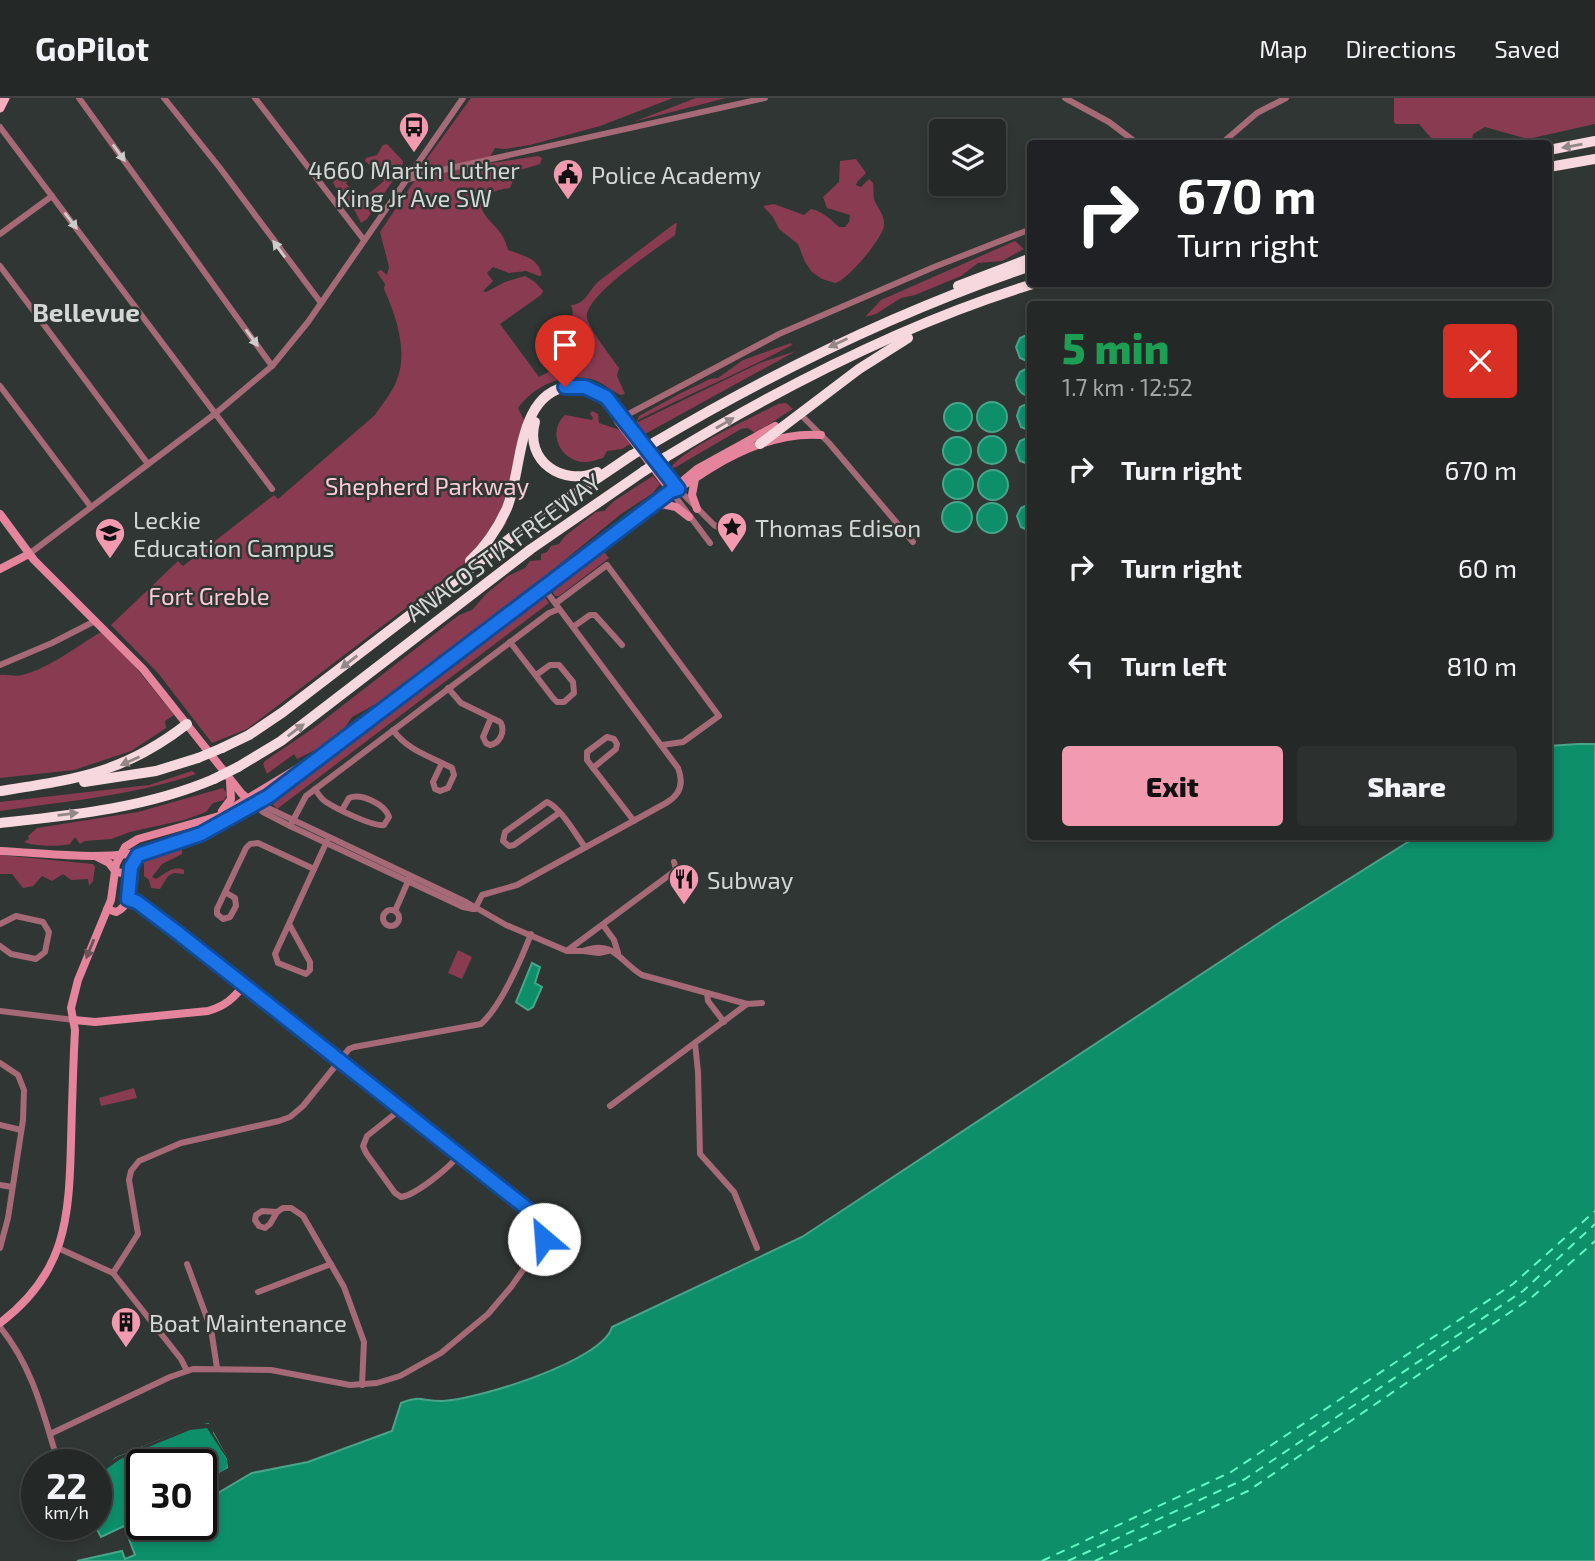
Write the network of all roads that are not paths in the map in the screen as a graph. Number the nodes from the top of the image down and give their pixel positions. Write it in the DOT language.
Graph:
graph roads {
  1 [pos="5,98"];
  2 [pos="79,98"];
  3 [pos="164,98"];
  4 [pos="255,98"];
  5 [pos="463,98"];
  6 [pos="765,98"];
  7 [pos="1065,98"];
  8 [pos="1286,98"];
  9 [pos="0,108"];
  10 [pos="0,127"];
  11 [pos="1133,140"];
  12 [pos="1227,140"];
  13 [pos="1595,141"];
  14 [pos="1552,149"];
  15 [pos="1589,160"];
  16 [pos="1552,166"];
  17 [pos="1552,173"];
  18 [pos="405,180"];
  19 [pos="52,195"];
  20 [pos="1027,231"];
  21 [pos="0,234"];
  22 [pos="364,240"];
  23 [pos="1027,259"];
  24 [pos="0,266"];
  25 [pos="1027,268"];
  26 [pos="1027,286"];
  27 [pos="1032,287"];
  28 [pos="321,303"];
  29 [pos="901,315"];
  30 [pos="272,366"];
  31 [pos="0,386"];
  32 [pos="216,413"];
  33 [pos="799,413"];
  34 [pos="620,419"];
  35 [pos="821,435"];
  36 [pos="760,444"];
  37 [pos="631,454"];
  38 [pos="148,464"];
  39 [pos="696,478"];
  40 [pos="272,489"];
  41 [pos="675,489"];
  42 [pos="656,503"];
  43 [pos="91,507"];
  44 [pos="697,509"];
  45 [pos="0,514"];
  46 [pos="690,517"];
  47 [pos="725,531"];
  48 [pos="913,542"];
  49 [pos="710,543"];
  50 [pos="29,554"];
  51 [pos="0,569"];
  52 [pos="543,587"];
  53 [pos="557,606"];
  54 [pos="95,621"];
  55 [pos="573,627"];
  56 [pos="379,639"];
  57 [pos="510,642"];
  58 [pos="622,645"];
  59 [pos="0,664"];
  60 [pos="536,675"];
  61 [pos="448,688"];
  62 [pos="491,718"];
  63 [pos="187,724"];
  64 [pos="393,730"];
  65 [pos="662,746"];
  66 [pos="442,762"];
  67 [pos="593,768"];
  68 [pos="230,779"];
  69 [pos="315,789"];
  70 [pos="0,791"];
  71 [pos="251,802"];
  72 [pos="342,810"];
  73 [pos="559,813"];
  74 [pos="214,818"];
  75 [pos="634,821"];
  76 [pos="0,823"];
  77 [pos="291,823"];
  78 [pos="327,840"];
  79 [pos="585,847"];
  80 [pos="0,851"];
  81 [pos="143,852"];
  82 [pos="94,855"];
  83 [pos="120,855"];
  84 [pos="674,862"];
  85 [pos="314,869"];
  86 [pos="116,873"];
  87 [pos="130,874"];
  88 [pos="409,879"];
  89 [pos="225,892"];
  90 [pos="128,899"];
  91 [pos="107,909"];
  92 [pos="475,909"];
  93 [pos="395,911"];
  94 [pos="0,924"];
  95 [pos="289,924"];
  96 [pos="603,925"];
  97 [pos="531,934"];
  98 [pos="0,946"];
  99 [pos="567,951"];
  100 [pos="618,953"];
  101 [pos="244,985"];
  102 [pos="707,993"];
  103 [pos="762,1003"];
  104 [pos="747,1004"];
  105 [pos="0,1011"];
  106 [pos="74,1020"];
  107 [pos="724,1022"];
  108 [pos="695,1043"];
  109 [pos="339,1060"];
  110 [pos="0,1063"];
  111 [pos="610,1106"];
  112 [pos="401,1109"];
  113 [pos="0,1125"];
  114 [pos="21,1130"];
  115 [pos="460,1155"];
  116 [pos="0,1185"];
  117 [pos="12,1187"];
  118 [pos="277,1212"];
  119 [pos="0,1248"];
  120 [pos="58,1248"];
  121 [pos="757,1248"];
  122 [pos="187,1264"];
  123 [pos="331,1264"];
  124 [pos="113,1273"];
  125 [pos="258,1292"];
  126 [pos="0,1325"];
  127 [pos="217,1368"];
  128 [pos="187,1371"];
  129 [pos="362,1385"];
  130 [pos="50,1434"];
  131 [pos="54,1449"];
  1 -- 9 [label="main road"];
  2 -- 30 [label="street, one-way"];
  28 -- 3 [label="street, one-way"];
  4 -- 22 [label="street"];
  5 -- 18 [label="street"];
  6 -- 18 [label="street"];
  7 -- 11 [label="street"];
  8 -- 12 [label="street"];
  10 -- 19 [label="street"];
  13 -- 14 [label="highway, one-way"];
  15 -- 16 [label="highway"];
  15 -- 17 [label="highway"];
  18 -- 22 [label="street"];
  19 -- 21 [label="street"];
  19 -- 32 [label="street, one-way"];
  20 -- 34 [label="street"];
  22 -- 28 [label="street"];
  23 -- 29 [label="highway"];
  24 -- 38 [label="street"];
  25 -- 29 [label="highway, ANACOSTIA FREEWAY"];
  76 -- 26 [label="highway, ANACOSTIA FREEWAY, one-way, bridge"];
  27 -- 33 [label="highway"];
  28 -- 30 [label="street"];
  29 -- 37 [label="highway, ANACOSTIA FREEWAY, one-way, bridge"];
  30 -- 32 [label="street"];
  31 -- 43 [label="street"];
  32 -- 38 [label="street"];
  32 -- 40 [label="street"];
  33 -- 35 [label="street"];
  33 -- 36 [label="highway"];
  33 -- 41 [label="street"];
  34 -- 37 [label="highway"];
  34 -- 41 [label="street"];
  34 -- 56 [label="highway"];
  35 -- 36 [label="street"];
  35 -- 48 [label="street"];
  36 -- 39 [label="street"];
  37 -- 56 [label="highway, ANACOSTIA FREEWAY"];
  38 -- 43 [label="street"];
  39 -- 41 [label="street"];
  39 -- 44 [label="street"];
  41 -- 42 [label="street"];
  41 -- 44 [label="street"];
  41 -- 46 [label="street"];
  42 -- 46 [label="street"];
  42 -- 52 [label="street"];
  43 -- 50 [label="street"];
  44 -- 47 [label="street"];
  45 -- 50 [label="street"];
  46 -- 49 [label="street"];
  50 -- 51 [label="street"];
  50 -- 54 [label="street"];
  52 -- 53 [label="street"];
  52 -- 71 [label="street"];
  53 -- 55 [label="street"];
  53 -- 57 [label="street"];
  53 -- 65 [label="street"];
  54 -- 59 [label="street"];
  54 -- 63 [label="street"];
  55 -- 58 [label="street"];
  55 -- 65 [label="street"];
  56 -- 70 [label="highway, ANACOSTIA FREEWAY, one-way, bridge"];
  57 -- 60 [label="street"];
  57 -- 61 [label="street"];
  60 -- 60 [label="street"];
  61 -- 62 [label="street"];
  61 -- 64 [label="street"];
  63 -- 68 [label="street"];
  63 -- 70 [label="highway, one-way"];
  64 -- 66 [label="street"];
  64 -- 69 [label="street"];
  65 -- 75 [label="street"];
  66 -- 66 [label="street"];
  67 -- 67 [label="street"];
  67 -- 75 [label="street"];
  68 -- 71 [label="street"];
  68 -- 74 [label="street"];
  69 -- 72 [label="street"];
  69 -- 77 [label="street"];
  71 -- 74 [label="street"];
  71 -- 77 [label="street"];
  71 -- 81 [label="street"];
  72 -- 72 [label="street"];
  73 -- 73 [label="street"];
  73 -- 79 [label="street"];
  74 -- 83 [label="street"];
  75 -- 79 [label="street"];
  77 -- 78 [label="street"];
  78 -- 85 [label="street"];
  78 -- 88 [label="street"];
  79 -- 92 [label="street"];
  80 -- 82 [label="street"];
  81 -- 83 [label="street"];
  81 -- 87 [label="street"];
  82 -- 83 [label="street"];
  82 -- 86 [label="street"];
  83 -- 86 [label="street"];
  84 -- 96 [label="street"];
  85 -- 89 [label="street"];
  85 -- 95 [label="street"];
  86 -- 87 [label="street"];
  86 -- 91 [label="street"];
  87 -- 90 [label="street"];
  88 -- 92 [label="street"];
  88 -- 93 [label="street"];
  90 -- 91 [label="street"];
  90 -- 101 [label="street"];
  91 -- 106 [label="street, one-way"];
  92 -- 97 [label="street"];
  94 -- 98 [label="street"];
  95 -- 95 [label="street"];
  96 -- 99 [label="street"];
  96 -- 100 [label="street"];
  97 -- 99 [label="street"];
  97 -- 109 [label="street"];
  99 -- 100 [label="street"];
  100 -- 102 [label="street"];
  101 -- 106 [label="street"];
  101 -- 109 [label="street"];
  102 -- 104 [label="street"];
  102 -- 107 [label="street"];
  103 -- 104 [label="street"];
  104 -- 107 [label="street"];
  105 -- 106 [label="street"];
  106 -- 120 [label="street"];
  107 -- 108 [label="street"];
  108 -- 111 [label="street"];
  108 -- 121 [label="street"];
  109 -- 112 [label="street"];
  109 -- 124 [label="street"];
  110 -- 114 [label="street"];
  112 -- 115 [label="street"];
  112 -- 115 [label="street"];
  113 -- 114 [label="street"];
  114 -- 117 [label="street"];
  115 -- 129 [label="street"];
  116 -- 117 [label="street"];
  117 -- 119 [label="street"];
  118 -- 123 [label="street"];
  120 -- 124 [label="street"];
  120 -- 126 [label="street"];
  122 -- 127 [label="street"];
  123 -- 125 [label="street"];
  123 -- 129 [label="street"];
  124 -- 128 [label="street"];
  126 -- 130 [label="street"];
  127 -- 128 [label="street"];
  127 -- 129 [label="street"];
  128 -- 130 [label="street"];
  130 -- 131 [label="street"];
}
